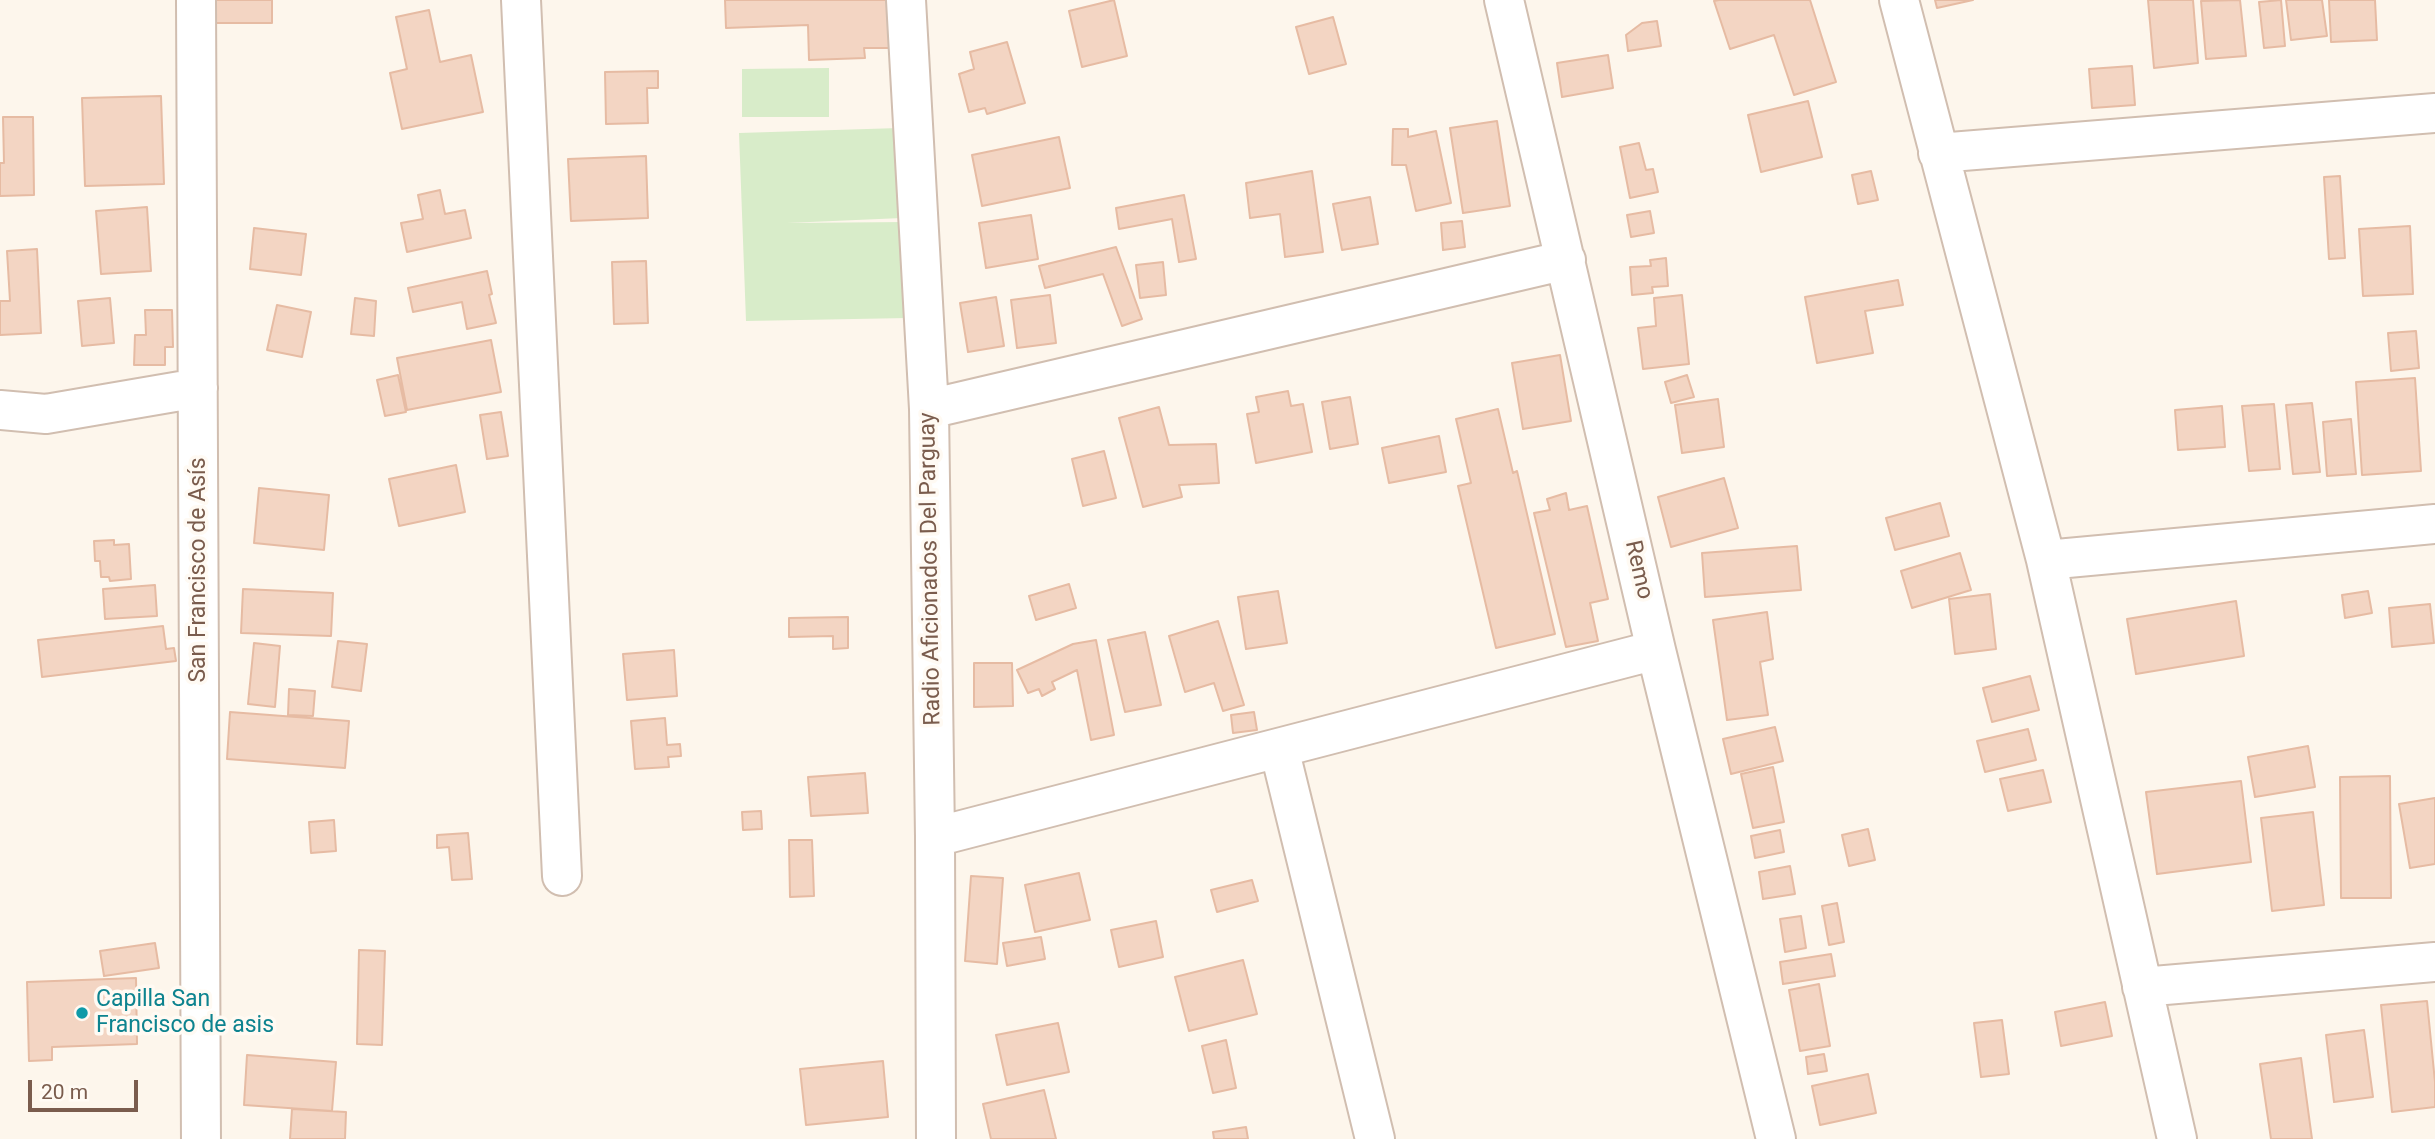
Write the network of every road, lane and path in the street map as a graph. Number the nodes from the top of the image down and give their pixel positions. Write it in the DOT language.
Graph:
graph roads {
  1 [pos="196,0"];
  2 [pos="521,0"];
  3 [pos="906,0"];
  4 [pos="1504,0"];
  5 [pos="1899,0"];
  6 [pos="2435,113"];
  7 [pos="1938,153"];
  8 [pos="1566,260"];
  9 [pos="198,388"];
  10 [pos="929,409"];
  11 [pos="0,410"];
  12 [pos="2435,524"];
  13 [pos="2046,560"];
  14 [pos="1656,650"];
  15 [pos="1279,748"];
  16 [pos="935,837"];
  17 [pos="562,876"];
  18 [pos="2435,962"];
  19 [pos="2142,987"];
  20 [pos="201,1139"];
  21 [pos="936,1139"];
  22 [pos="1374,1139"];
  23 [pos="1776,1139"];
  24 [pos="2177,1139"];
  1 -- 9 [label="street, San Francisco de Asís"];
  2 -- 17 [label="street"];
  3 -- 10 [label="street, Radio Aficionados Del Parguay"];
  4 -- 8 [label="street, Remo"];
  5 -- 7 [label="street"];
  6 -- 7 [label="street"];
  7 -- 13 [label="street"];
  8 -- 10 [label="street"];
  8 -- 14 [label="street, Remo"];
  9 -- 11 [label="street"];
  9 -- 20 [label="street, San Francisco de Asís"];
  10 -- 16 [label="street, Radio Aficionados Del Parguay"];
  12 -- 13 [label="street"];
  13 -- 19 [label="street"];
  14 -- 15 [label="street"];
  14 -- 23 [label="street, Remo"];
  15 -- 16 [label="street"];
  15 -- 22 [label="street"];
  16 -- 21 [label="street, Radio Aficionados Del Parguay"];
  18 -- 19 [label="street"];
  19 -- 24 [label="street"];
}
